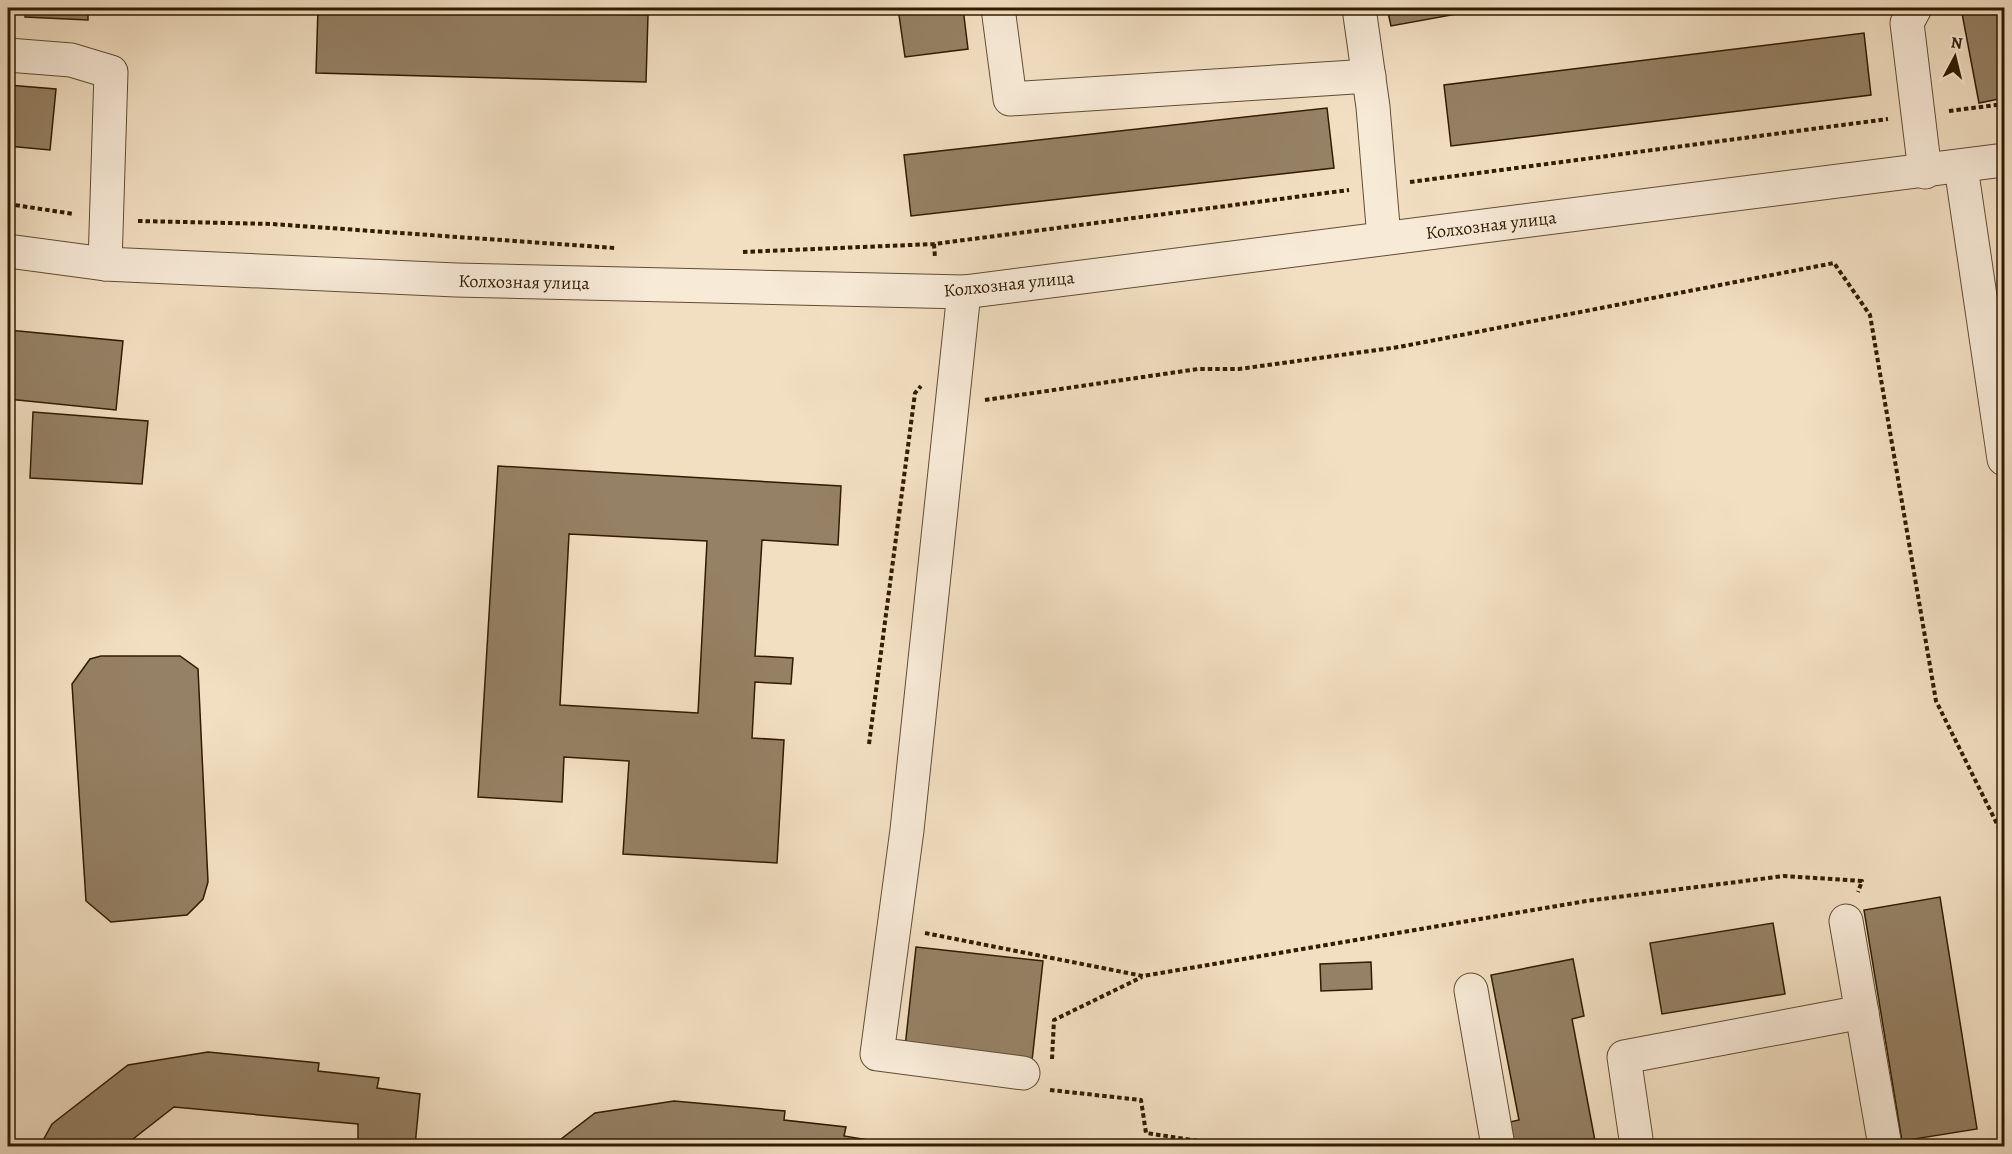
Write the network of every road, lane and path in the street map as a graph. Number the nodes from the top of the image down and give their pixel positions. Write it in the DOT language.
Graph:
graph roads {
  1 [pos="998,8"];
  2 [pos="1359,8"];
  3 [pos="1915,8"];
  4 [pos="8,55"];
  5 [pos="1369,76"];
  6 [pos="2004,104"];
  7 [pos="1918,115"];
  8 [pos="2004,160"];
  9 [pos="1961,167"];
  10 [pos="1925,172"];
  11 [pos="1380,186"];
  12 [pos="8,204"];
  13 [pos="107,220"];
  14 [pos="1384,238"];
  15 [pos="617,249"];
  16 [pos="8,251"];
  17 [pos="735,252"];
  18 [pos="105,264"];
  19 [pos="964,292"];
  20 [pos="928,379"];
  21 [pos="985,400"];
  22 [pos="2004,459"];
  23 [pos="869,744"];
  24 [pos="2004,838"];
  25 [pos="1846,921"];
  26 [pos="895,927"];
  27 [pos="1143,976"];
  28 [pos="1471,990"];
  29 [pos="1862,1012"];
  30 [pos="1042,1072"];
  31 [pos="1232,1146"];
  32 [pos="1498,1146"];
  33 [pos="1637,1146"];
  34 [pos="1885,1146"];
  1 -- 5 [label="street"];
  2 -- 5 [label="street"];
  3 -- 7 [label="street"];
  4 -- 13 [label="street"];
  5 -- 11 [label="street"];
  6 -- 7 [label="path"];
  7 -- 10 [label="street"];
  7 -- 11 [label="path"];
  8 -- 9 [label="street, Колхозная улица"];
  9 -- 10 [label="street, Колхозная улица"];
  9 -- 22 [label="street"];
  10 -- 14 [label="street, Колхозная улица"];
  11 -- 14 [label="street"];
  11 -- 17 [label="path"];
  12 -- 13 [label="path"];
  13 -- 15 [label="path"];
  13 -- 18 [label="street"];
  14 -- 19 [label="street, Колхозная улица"];
  16 -- 18 [label="street, Колхозная улица"];
  18 -- 19 [label="street, Колхозная улица"];
  19 -- 26 [label="street"];
  20 -- 23 [label="path"];
  21 -- 24 [label="path"];
  25 -- 27 [label="path"];
  25 -- 29 [label="street"];
  26 -- 27 [label="path"];
  26 -- 30 [label="street"];
  27 -- 30 [label="path"];
  28 -- 32 [label="street"];
  29 -- 33 [label="street"];
  29 -- 34 [label="street"];
  30 -- 31 [label="path"];
}
